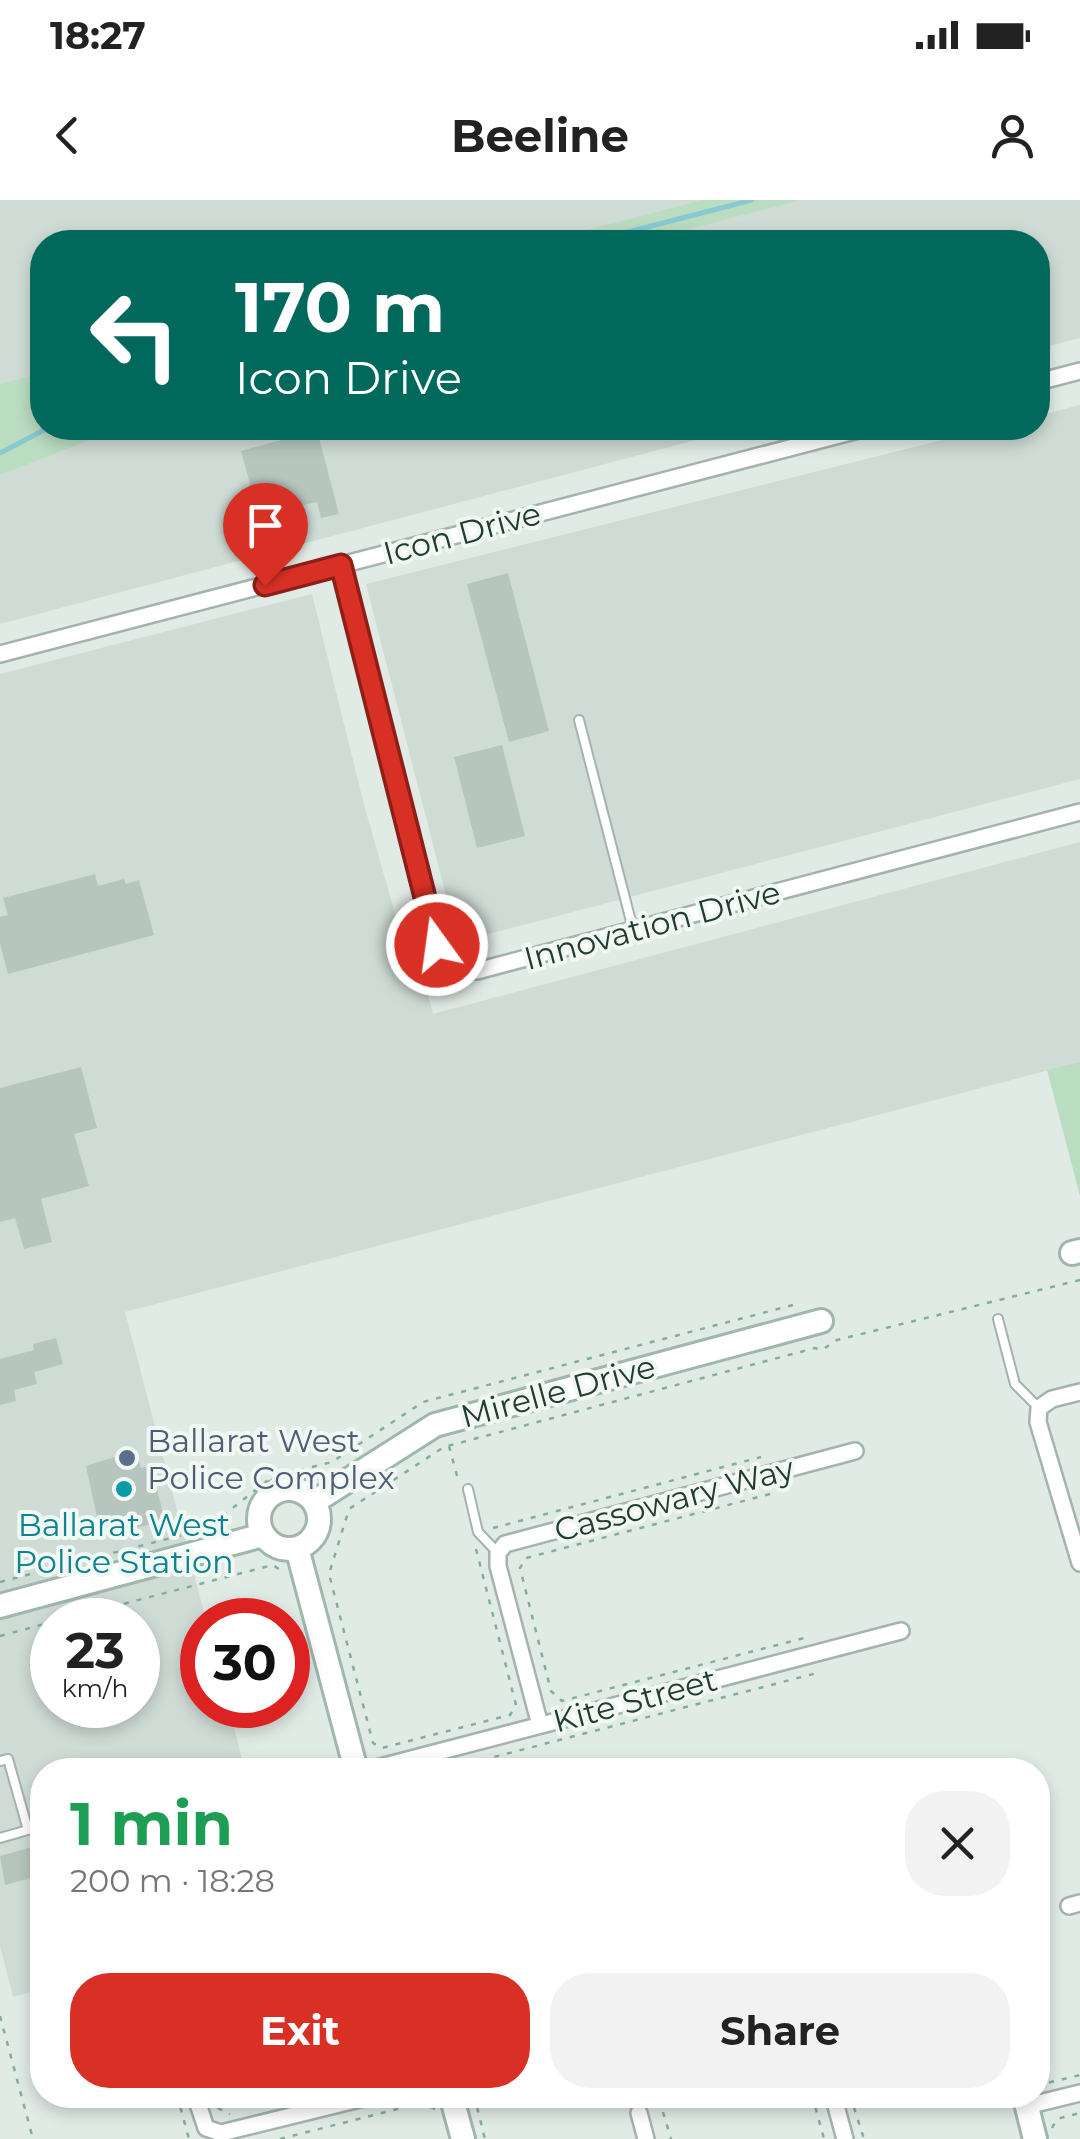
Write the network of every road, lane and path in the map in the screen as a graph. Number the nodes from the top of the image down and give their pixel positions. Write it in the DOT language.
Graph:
graph roads {
  1 [pos="1080,371"];
  2 [pos="1050,379"];
  3 [pos="820,440"];
  4 [pos="341,565"];
  5 [pos="0,654"];
  6 [pos="579,720"];
  7 [pos="1080,812"];
  8 [pos="633,929"];
  9 [pos="1080,1280"];
  10 [pos="998,1318"];
  11 [pos="821,1321"];
  12 [pos="1080,1392"];
  13 [pos="1038,1408"];
  14 [pos="449,1446"];
  15 [pos="855,1451"];
  16 [pos="761,1457"];
  17 [pos="458,1481"];
  18 [pos="468,1490"];
  19 [pos="770,1494"];
  20 [pos="314,1502"];
  21 [pos="478,1532"];
  22 [pos="263,1535"];
  23 [pos="297,1548"];
  24 [pos="498,1553"];
  25 [pos="1080,1563"];
  26 [pos="286,1574"];
  27 [pos="146,1598"];
  28 [pos="0,1606"];
  29 [pos="30,1628"];
  30 [pos="901,1630"];
  31 [pos="0,1636"];
  32 [pos="808,1636"];
  33 [pos="817,1673"];
  34 [pos="540,1725"];
  35 [pos="353,1758"];
  36 [pos="415,1758"];
  37 [pos="490,1758"];
  38 [pos="0,1761"];
  39 [pos="0,1838"];
  40 [pos="0,2016"];
  41 [pos="1080,2075"];
  42 [pos="1050,2082"];
  43 [pos="1080,2092"];
  44 [pos="1050,2097"];
  45 [pos="182,2108"];
  46 [pos="199,2108"];
  47 [pos="218,2108"];
  48 [pos="323,2108"];
  49 [pos="401,2108"];
  50 [pos="447,2108"];
  51 [pos="477,2108"];
  52 [pos="816,2108"];
  53 [pos="836,2108"];
  54 [pos="854,2108"];
  55 [pos="1027,2108"];
  56 [pos="663,2112"];
  57 [pos="639,2113"];
  58 [pos="1080,2113"];
  59 [pos="228,2115"];
  60 [pos="1054,2138"];
  61 [pos="33,2139"];
  62 [pos="190,2139"];
  63 [pos="280,2139"];
  64 [pos="463,2139"];
  65 [pos="485,2139"];
  66 [pos="646,2139"];
  67 [pos="670,2139"];
  68 [pos="824,2139"];
  69 [pos="845,2139"];
  70 [pos="864,2139"];
  71 [pos="1035,2139"];
  1 -- 2 [label="street"];
  3 -- 4 [label="street, Icon Drive"];
  4 -- 5 [label="street, Icon Drive"];
  4 -- 8 [label="street, Innovation Drive"];
  6 -- 8 [label="lane"];
  7 -- 8 [label="street, Innovation Drive"];
  9 -- 14 [label="path"];
  10 -- 13 [label="lane"];
  11 -- 20 [label="street, Mirelle Drive"];
  12 -- 13 [label="street"];
  13 -- 25 [label="street"];
  14 -- 17 [label="path"];
  14 -- 21 [label="path"];
  15 -- 24 [label="street, Cassowary Way"];
  16 -- 21 [label="path"];
  18 -- 21 [label="lane"];
  19 -- 32 [label="path"];
  20 -- 22 [label="street"];
  20 -- 23 [label="street"];
  21 -- 24 [label="lane"];
  22 -- 23 [label="street"];
  22 -- 28 [label="street"];
  23 -- 35 [label="street"];
  24 -- 34 [label="street"];
  26 -- 27 [label="path"];
  29 -- 31 [label="path"];
  30 -- 34 [label="street, Kite Street"];
  33 -- 37 [label="path"];
  34 -- 36 [label="street, Kite Street"];
  38 -- 39 [label="lane"];
  40 -- 61 [label="path"];
  41 -- 42 [label="path"];
  43 -- 44 [label="street"];
  45 -- 62 [label="path"];
  46 -- 48 [label="street"];
  47 -- 59 [label="path"];
  49 -- 63 [label="path"];
  50 -- 64 [label="street"];
  51 -- 65 [label="path"];
  52 -- 68 [label="path"];
  53 -- 69 [label="street"];
  54 -- 70 [label="path"];
  55 -- 71 [label="street"];
  56 -- 67 [label="path"];
  57 -- 66 [label="street"];
  58 -- 60 [label="path"];
}
